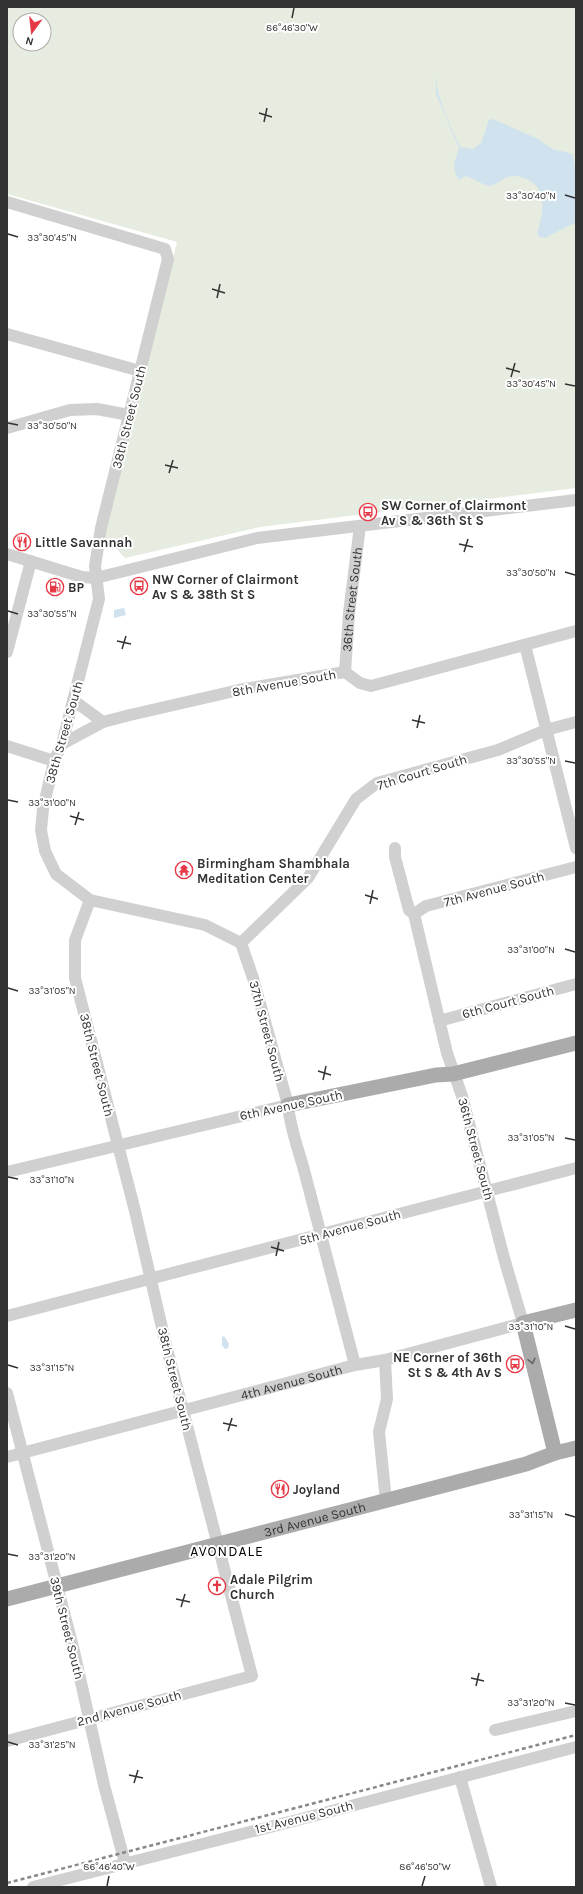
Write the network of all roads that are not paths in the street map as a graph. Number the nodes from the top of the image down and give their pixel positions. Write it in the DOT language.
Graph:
graph roads {
  1 [pos="7,202"];
  2 [pos="7,334"];
  3 [pos="140,371"];
  4 [pos="129,415"];
  5 [pos="7,428"];
  6 [pos="576,500"];
  7 [pos="360,526"];
  8 [pos="7,554"];
  9 [pos="31,561"];
  10 [pos="96,578"];
  11 [pos="576,631"];
  12 [pos="525,645"];
  13 [pos="7,652"];
  14 [pos="345,672"];
  15 [pos="73,700"];
  16 [pos="103,722"];
  17 [pos="576,722"];
  18 [pos="546,730"];
  19 [pos="62,744"];
  20 [pos="7,746"];
  21 [pos="54,761"];
  22 [pos="571,807"];
  23 [pos="395,848"];
  24 [pos="576,848"];
  25 [pos="576,867"];
  26 [pos="90,900"];
  27 [pos="414,914"];
  28 [pos="241,943"];
  29 [pos="576,984"];
  30 [pos="440,1021"];
  31 [pos="576,1043"];
  32 [pos="453,1074"];
  33 [pos="288,1105"];
  34 [pos="118,1146"];
  35 [pos="576,1168"];
  36 [pos="7,1172"];
  37 [pos="487,1190"];
  38 [pos="319,1235"];
  39 [pos="149,1278"];
  40 [pos="576,1310"];
  41 [pos="7,1316"];
  42 [pos="523,1323"];
  43 [pos="385,1360"];
  44 [pos="355,1365"];
  45 [pos="7,1393"];
  46 [pos="183,1412"];
  47 [pos="576,1448"];
  48 [pos="22,1453"];
  49 [pos="555,1453"];
  50 [pos="7,1457"];
  51 [pos="386,1501"];
  52 [pos="219,1544"];
  53 [pos="56,1586"];
  54 [pos="7,1599"];
  55 [pos="252,1676"];
  56 [pos="576,1711"];
  57 [pos="90,1719"];
  58 [pos="495,1730"];
  59 [pos="7,1741"];
  60 [pos="576,1747"];
  61 [pos="460,1776"];
  62 [pos="125,1863"];
  63 [pos="33,1887"];
  64 [pos="491,1887"];
  1 -- 3 [label="street, 38th Street South"];
  2 -- 3 [label="street"];
  3 -- 4 [label="street, 38th Street South"];
  4 -- 5 [label="street"];
  4 -- 10 [label="street, 38th Street South"];
  6 -- 7 [label="street"];
  7 -- 10 [label="street"];
  7 -- 14 [label="street, 36th Street South"];
  8 -- 9 [label="street"];
  9 -- 10 [label="street"];
  9 -- 13 [label="street"];
  10 -- 15 [label="street, 38th Street South"];
  11 -- 12 [label="street, 8th Avenue South"];
  12 -- 14 [label="street, 8th Avenue South"];
  12 -- 18 [label="street"];
  14 -- 16 [label="street, 8th Avenue South"];
  15 -- 16 [label="street"];
  15 -- 19 [label="street, 38th Street South"];
  16 -- 19 [label="street, 8th Avenue South"];
  17 -- 18 [label="street, 7th Court South"];
  18 -- 22 [label="street"];
  18 -- 28 [label="street, 7th Court South"];
  19 -- 21 [label="street, 38th Street South"];
  20 -- 21 [label="street"];
  21 -- 26 [label="street, 38th Street South"];
  22 -- 24 [label="street"];
  23 -- 27 [label="street, 36th Street South"];
  25 -- 27 [label="street, 7th Avenue South"];
  26 -- 28 [label="street"];
  26 -- 34 [label="street, 38th Street South"];
  27 -- 30 [label="street, 36th Street South"];
  28 -- 33 [label="street, 37th Street South"];
  29 -- 30 [label="street, 6th Court South"];
  30 -- 32 [label="street, 36th Street South"];
  31 -- 32 [label="main road, 6th Avenue South"];
  32 -- 33 [label="main road, 6th Avenue South"];
  32 -- 37 [label="street, 36th Street South"];
  33 -- 34 [label="street, 6th Avenue South"];
  33 -- 38 [label="street, 37th Street South"];
  34 -- 36 [label="street, 6th Avenue South"];
  34 -- 39 [label="street, 38th Street South"];
  35 -- 37 [label="street, 5th Avenue South"];
  37 -- 38 [label="street, 5th Avenue South"];
  37 -- 42 [label="street, 36th Street South"];
  38 -- 39 [label="street, 5th Avenue South"];
  38 -- 44 [label="street, 37th Street South"];
  39 -- 41 [label="street, 5th Avenue South"];
  39 -- 46 [label="street, 38th Street South"];
  40 -- 42 [label="main road, 4th Avenue South"];
  42 -- 43 [label="street, 4th Avenue South"];
  42 -- 49 [label="main road, 36th Street South, one-way"];
  43 -- 44 [label="street, 4th Avenue South"];
  43 -- 51 [label="street"];
  44 -- 46 [label="street, 4th Avenue South"];
  45 -- 48 [label="street, 39th Street South"];
  46 -- 48 [label="street, 4th Avenue South"];
  46 -- 52 [label="street, 38th Street South"];
  47 -- 49 [label="main road, 3rd Avenue South"];
  48 -- 50 [label="street, 4th Avenue South"];
  48 -- 53 [label="street, 39th Street South"];
  49 -- 51 [label="main road, 3rd Avenue South"];
  51 -- 52 [label="main road, 3rd Avenue South"];
  52 -- 53 [label="main road, 3rd Avenue South"];
  52 -- 55 [label="street, 38th Street South"];
  53 -- 54 [label="main road, 3rd Avenue South"];
  53 -- 57 [label="street, 39th Street South"];
  55 -- 57 [label="street, 2nd Avenue South"];
  56 -- 58 [label="street"];
  57 -- 59 [label="street, 2nd Avenue South"];
  57 -- 62 [label="street, 39th Street South"];
  60 -- 61 [label="street, 1st Avenue South"];
  61 -- 62 [label="street, 1st Avenue South"];
  61 -- 64 [label="street"];
  62 -- 63 [label="street, 1st Avenue South"];
}
